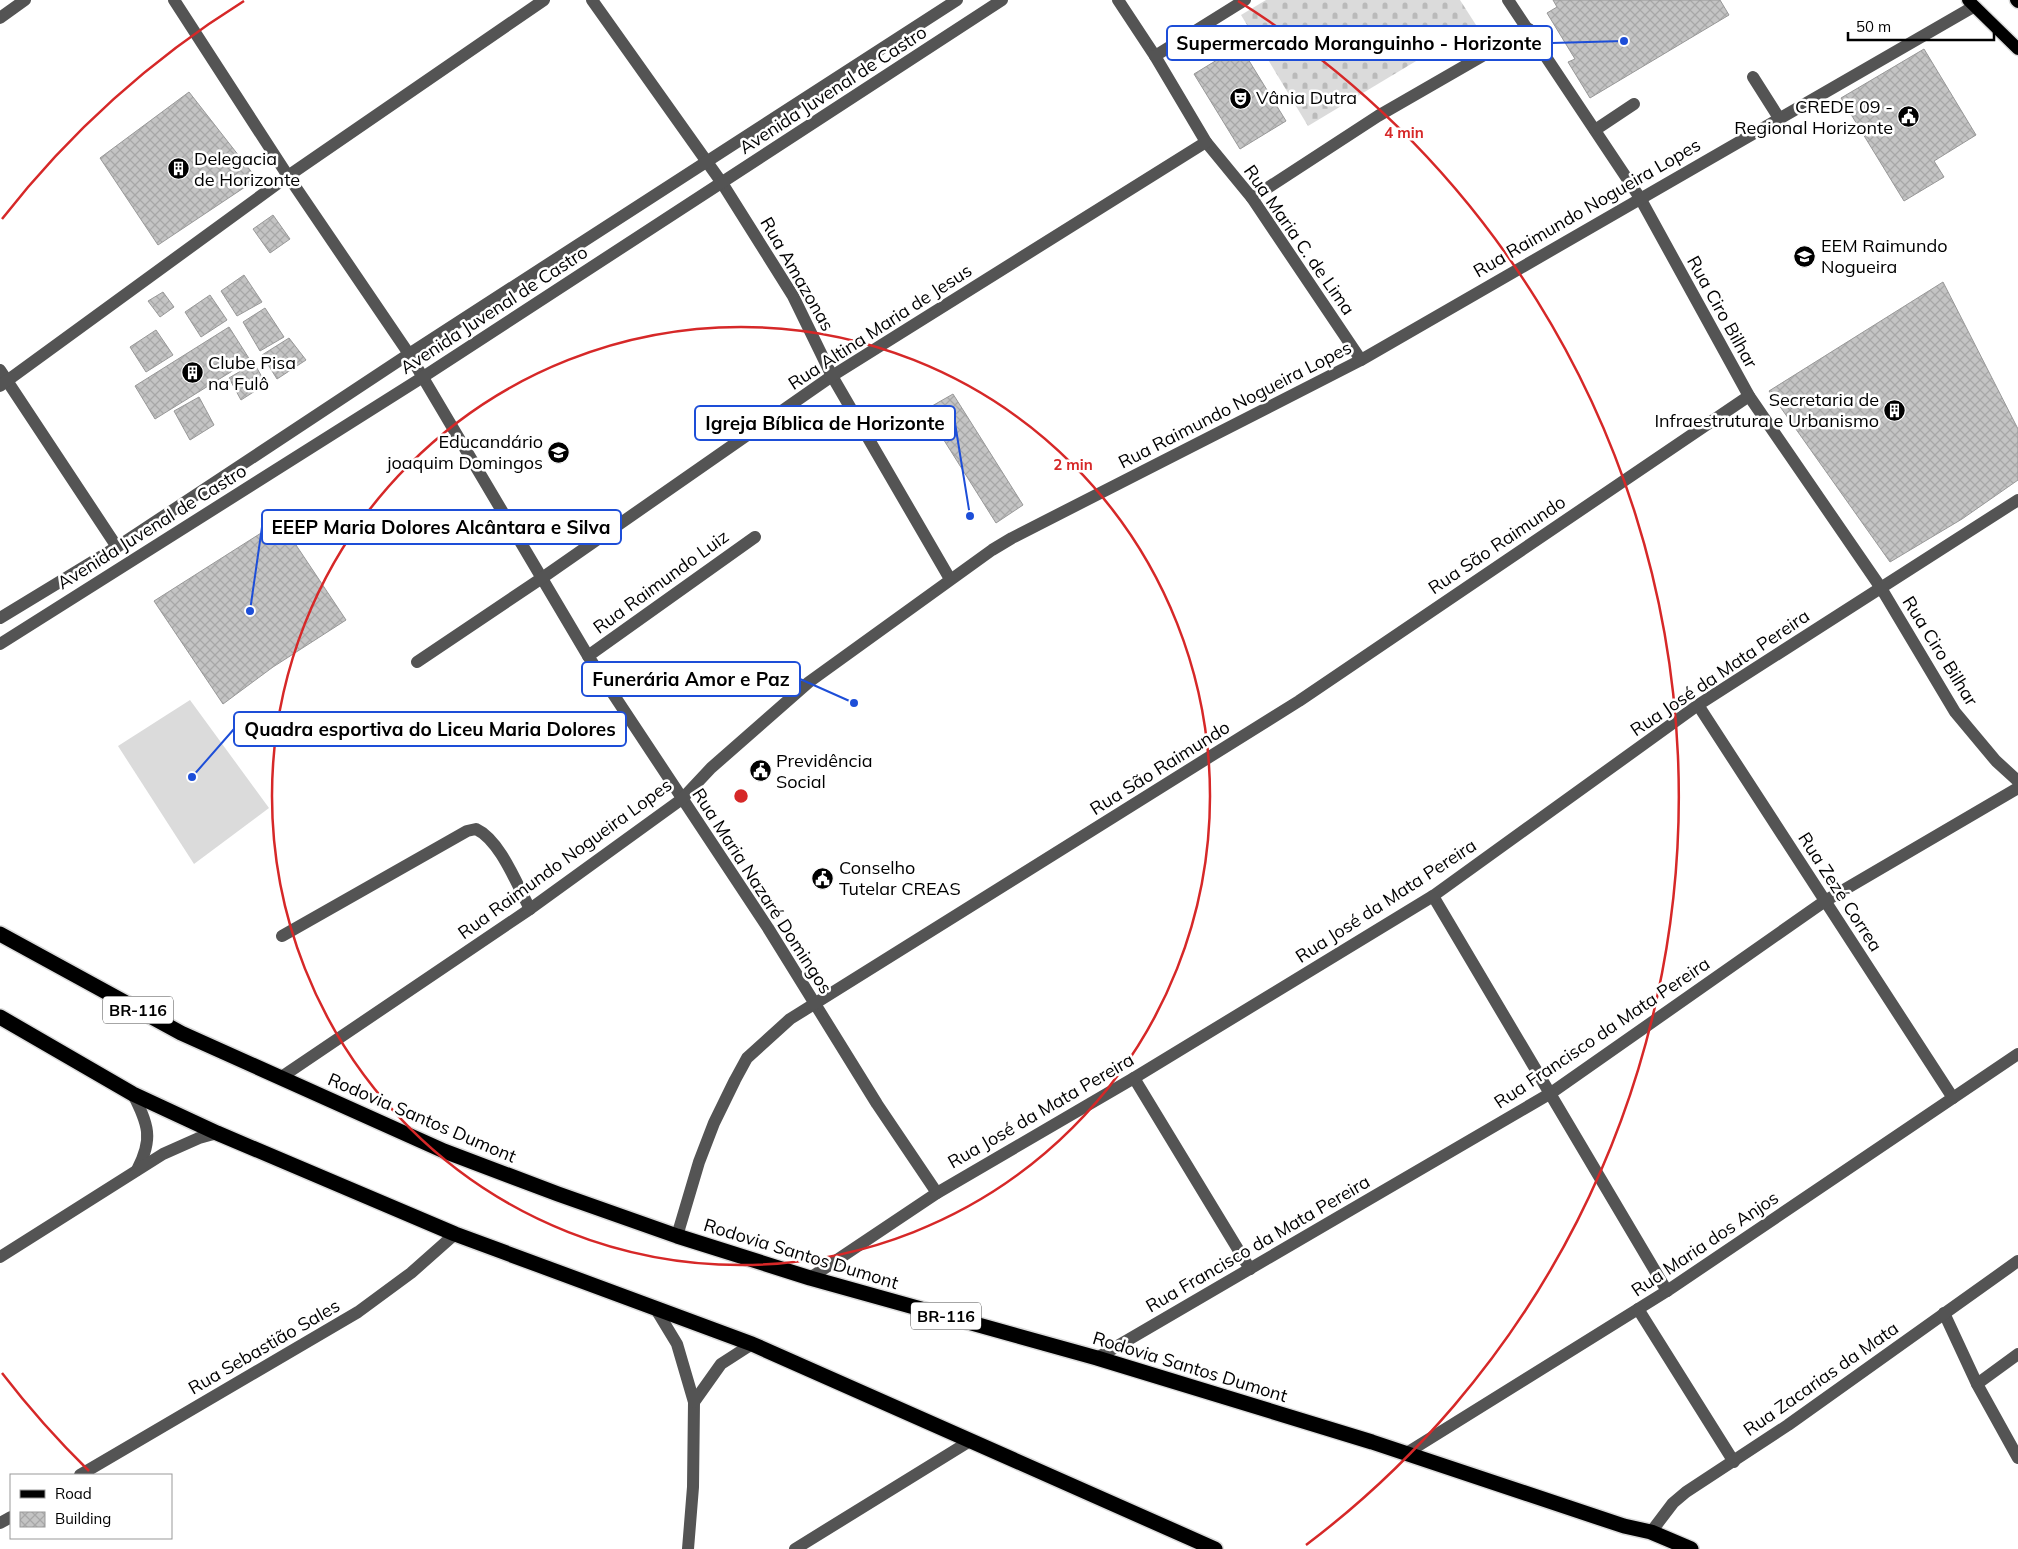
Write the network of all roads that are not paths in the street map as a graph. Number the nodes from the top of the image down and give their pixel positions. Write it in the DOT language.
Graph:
graph roads {
  1 [pos="25,0"];
  2 [pos="174,0"];
  3 [pos="544,0"];
  4 [pos="592,0"];
  5 [pos="957,0"];
  6 [pos="1002,0"];
  7 [pos="1118,0"];
  8 [pos="1245,0"];
  9 [pos="1508,0"];
  10 [pos="1971,3"];
  11 [pos="0,18"];
  12 [pos="1529,29"];
  13 [pos="2018,49"];
  14 [pos="1155,56"];
  15 [pos="1753,77"];
  16 [pos="1634,104"];
  17 [pos="1779,118"];
  18 [pos="1595,130"];
  19 [pos="1206,142"];
  20 [pos="707,162"];
  21 [pos="288,176"];
  22 [pos="722,184"];
  23 [pos="1252,198"];
  24 [pos="1640,198"];
  25 [pos="409,354"];
  26 [pos="1361,360"];
  27 [pos="832,376"];
  28 [pos="422,377"];
  29 [pos="2,379"];
  30 [pos="1748,396"];
  31 [pos="2018,500"];
  32 [pos="755,537"];
  33 [pos="117,547"];
  34 [pos="542,578"];
  35 [pos="950,579"];
  36 [pos="1881,588"];
  37 [pos="0,618"];
  38 [pos="0,644"];
  39 [pos="588,656"];
  40 [pos="416,662"];
  41 [pos="1698,705"];
  42 [pos="2018,781"];
  43 [pos="2018,788"];
  44 [pos="682,799"];
  45 [pos="1433,896"];
  46 [pos="1825,901"];
  47 [pos="530,909"];
  48 [pos="0,934"];
  49 [pos="282,936"];
  50 [pos="815,1005"];
  51 [pos="0,1017"];
  52 [pos="2018,1054"];
  53 [pos="280,1078"];
  54 [pos="1134,1078"];
  55 [pos="1551,1093"];
  56 [pos="133,1094"];
  57 [pos="1953,1098"];
  58 [pos="217,1133"];
  59 [pos="137,1170"];
  60 [pos="937,1193"];
  61 [pos="455,1234"];
  62 [pos="677,1236"];
  63 [pos="0,1257"];
  64 [pos="2018,1261"];
  65 [pos="1250,1268"];
  66 [pos="810,1278"];
  67 [pos="1667,1291"];
  68 [pos="1638,1309"];
  69 [pos="657,1311"];
  70 [pos="1944,1313"];
  71 [pos="752,1344"];
  72 [pos="2018,1354"];
  73 [pos="1097,1358"];
  74 [pos="1977,1384"];
  75 [pos="694,1402"];
  76 [pos="970,1441"];
  77 [pos="1405,1454"];
  78 [pos="2018,1458"];
  79 [pos="1734,1462"];
  80 [pos="82,1474"];
  81 [pos="1624,1526"];
  82 [pos="1650,1532"];
  83 [pos="688,1549"];
  84 [pos="795,1549"];
  85 [pos="1215,1549"];
  86 [pos="1662,1549"];
  87 [pos="1691,1549"];
  1 -- 11 [label="street"];
  2 -- 21 [label="street, Rua Maria Nazaré Domingos"];
  3 -- 21 [label="street"];
  4 -- 20 [label="street, Rua Amazonas"];
  5 -- 20 [label="street, Avenida Juvenal de Castro"];
  6 -- 22 [label="street, Avenida Juvenal de Castro"];
  7 -- 14 [label="street"];
  8 -- 14 [label="street"];
  9 -- 12 [label="street, Rua Ciro Bilhar"];
  10 -- 13 [label="main road"];
  10 -- 17 [label="street, Rua Raimundo Nogueira Lopes"];
  12 -- 18 [label="street, Rua Ciro Bilhar"];
  12 -- 23 [label="street"];
  14 -- 19 [label="street"];
  15 -- 17 [label="street"];
  16 -- 18 [label="street"];
  17 -- 24 [label="street, Rua Raimundo Nogueira Lopes"];
  18 -- 24 [label="street, Rua Ciro Bilhar"];
  19 -- 23 [label="street, Rua Maria C. de Lima"];
  19 -- 27 [label="street, Rua Altina Maria de Jesus"];
  20 -- 22 [label="street, Rua Amazonas"];
  20 -- 25 [label="street, Avenida Juvenal de Castro"];
  21 -- 25 [label="street, Rua Maria Nazaré Domingos"];
  21 -- 29 [label="street"];
  22 -- 27 [label="street, Rua Amazonas"];
  22 -- 28 [label="street, Avenida Juvenal de Castro"];
  23 -- 26 [label="street, Rua Maria C. de Lima"];
  24 -- 26 [label="street, Rua Raimundo Nogueira Lopes"];
  24 -- 30 [label="street, Rua Ciro Bilhar"];
  25 -- 28 [label="street, Rua Maria Nazaré Domingos"];
  25 -- 33 [label="street, Avenida Juvenal de Castro"];
  26 -- 35 [label="street, Rua Raimundo Nogueira Lopes"];
  27 -- 34 [label="street, Rua Altina Maria de Jesus"];
  27 -- 35 [label="street, Rua Amazonas"];
  28 -- 34 [label="street, Rua Maria Nazaré Domingos"];
  28 -- 38 [label="street, Avenida Juvenal de Castro"];
  29 -- 33 [label="street"];
  30 -- 36 [label="street, Rua Ciro Bilhar"];
  30 -- 50 [label="street, Rua São Raimundo"];
  31 -- 36 [label="street, Rua José da Mata Pereira"];
  32 -- 39 [label="street, Rua Raimundo Luiz"];
  33 -- 37 [label="street, Avenida Juvenal de Castro"];
  34 -- 39 [label="street, Rua Maria Nazaré Domingos"];
  34 -- 40 [label="street, Rua Altina Maria de Jesus"];
  35 -- 44 [label="street, Rua Raimundo Nogueira Lopes"];
  36 -- 41 [label="street, Rua José da Mata Pereira"];
  36 -- 42 [label="street, Rua Ciro Bilhar"];
  39 -- 44 [label="street, Rua Maria Nazaré Domingos"];
  41 -- 45 [label="street, Rua José da Mata Pereira"];
  41 -- 46 [label="street, Rua Zezé Correa"];
  43 -- 46 [label="street, Rua Francisco da Mata Pereira"];
  44 -- 47 [label="street, Rua Raimundo Nogueira Lopes"];
  44 -- 50 [label="street, Rua Maria Nazaré Domingos"];
  45 -- 54 [label="street, Rua José da Mata Pereira"];
  45 -- 55 [label="street"];
  46 -- 55 [label="street, Rua Francisco da Mata Pereira"];
  46 -- 57 [label="street, Rua Zezé Correa"];
  47 -- 49 [label="street"];
  47 -- 53 [label="street, Rua Raimundo Nogueira Lopes"];
  48 -- 53 [label="highway, Rodovia Santos Dumont / BR-116"];
  50 -- 60 [label="street, Rua Maria Nazaré Domingos"];
  50 -- 62 [label="street, Rua São Raimundo"];
  51 -- 56 [label="highway"];
  52 -- 57 [label="street, Rua Maria dos Anjos"];
  53 -- 62 [label="highway, Rodovia Santos Dumont / BR-116"];
  54 -- 60 [label="street, Rua José da Mata Pereira"];
  54 -- 65 [label="street"];
  55 -- 65 [label="street, Rua Francisco da Mata Pereira"];
  55 -- 67 [label="street"];
  56 -- 58 [label="highway"];
  56 -- 59 [label="street"];
  57 -- 67 [label="street, Rua Maria dos Anjos"];
  58 -- 59 [label="street"];
  58 -- 61 [label="highway"];
  59 -- 63 [label="street"];
  60 -- 66 [label="street, Rua José da Mata Pereira"];
  61 -- 69 [label="highway"];
  61 -- 80 [label="street, Rua Sebastião Sales"];
  62 -- 66 [label="highway, Rodovia Santos Dumont / BR-116"];
  64 -- 70 [label="street, Rua Zacarias da Mata"];
  65 -- 73 [label="street, Rua Francisco da Mata Pereira"];
  66 -- 73 [label="highway, Rodovia Santos Dumont / BR-116"];
  67 -- 68 [label="street, Rua Maria dos Anjos"];
  68 -- 77 [label="street, Rua Maria dos Anjos"];
  68 -- 79 [label="street"];
  69 -- 71 [label="highway"];
  69 -- 75 [label="street"];
  70 -- 74 [label="street"];
  70 -- 79 [label="street, Rua Zacarias da Mata"];
  71 -- 75 [label="street"];
  71 -- 76 [label="highway"];
  72 -- 74 [label="street"];
  73 -- 77 [label="highway, Rodovia Santos Dumont / BR-116"];
  74 -- 78 [label="street"];
  75 -- 83 [label="street"];
  76 -- 84 [label="street"];
  76 -- 85 [label="highway"];
  77 -- 81 [label="highway, Rodovia Santos Dumont / BR-116"];
  79 -- 82 [label="street, Rua Zacarias da Mata"];
  81 -- 82 [label="highway, BR-116"];
  81 -- 86 [label="highway"];
  82 -- 87 [label="highway, BR-116"];
}
